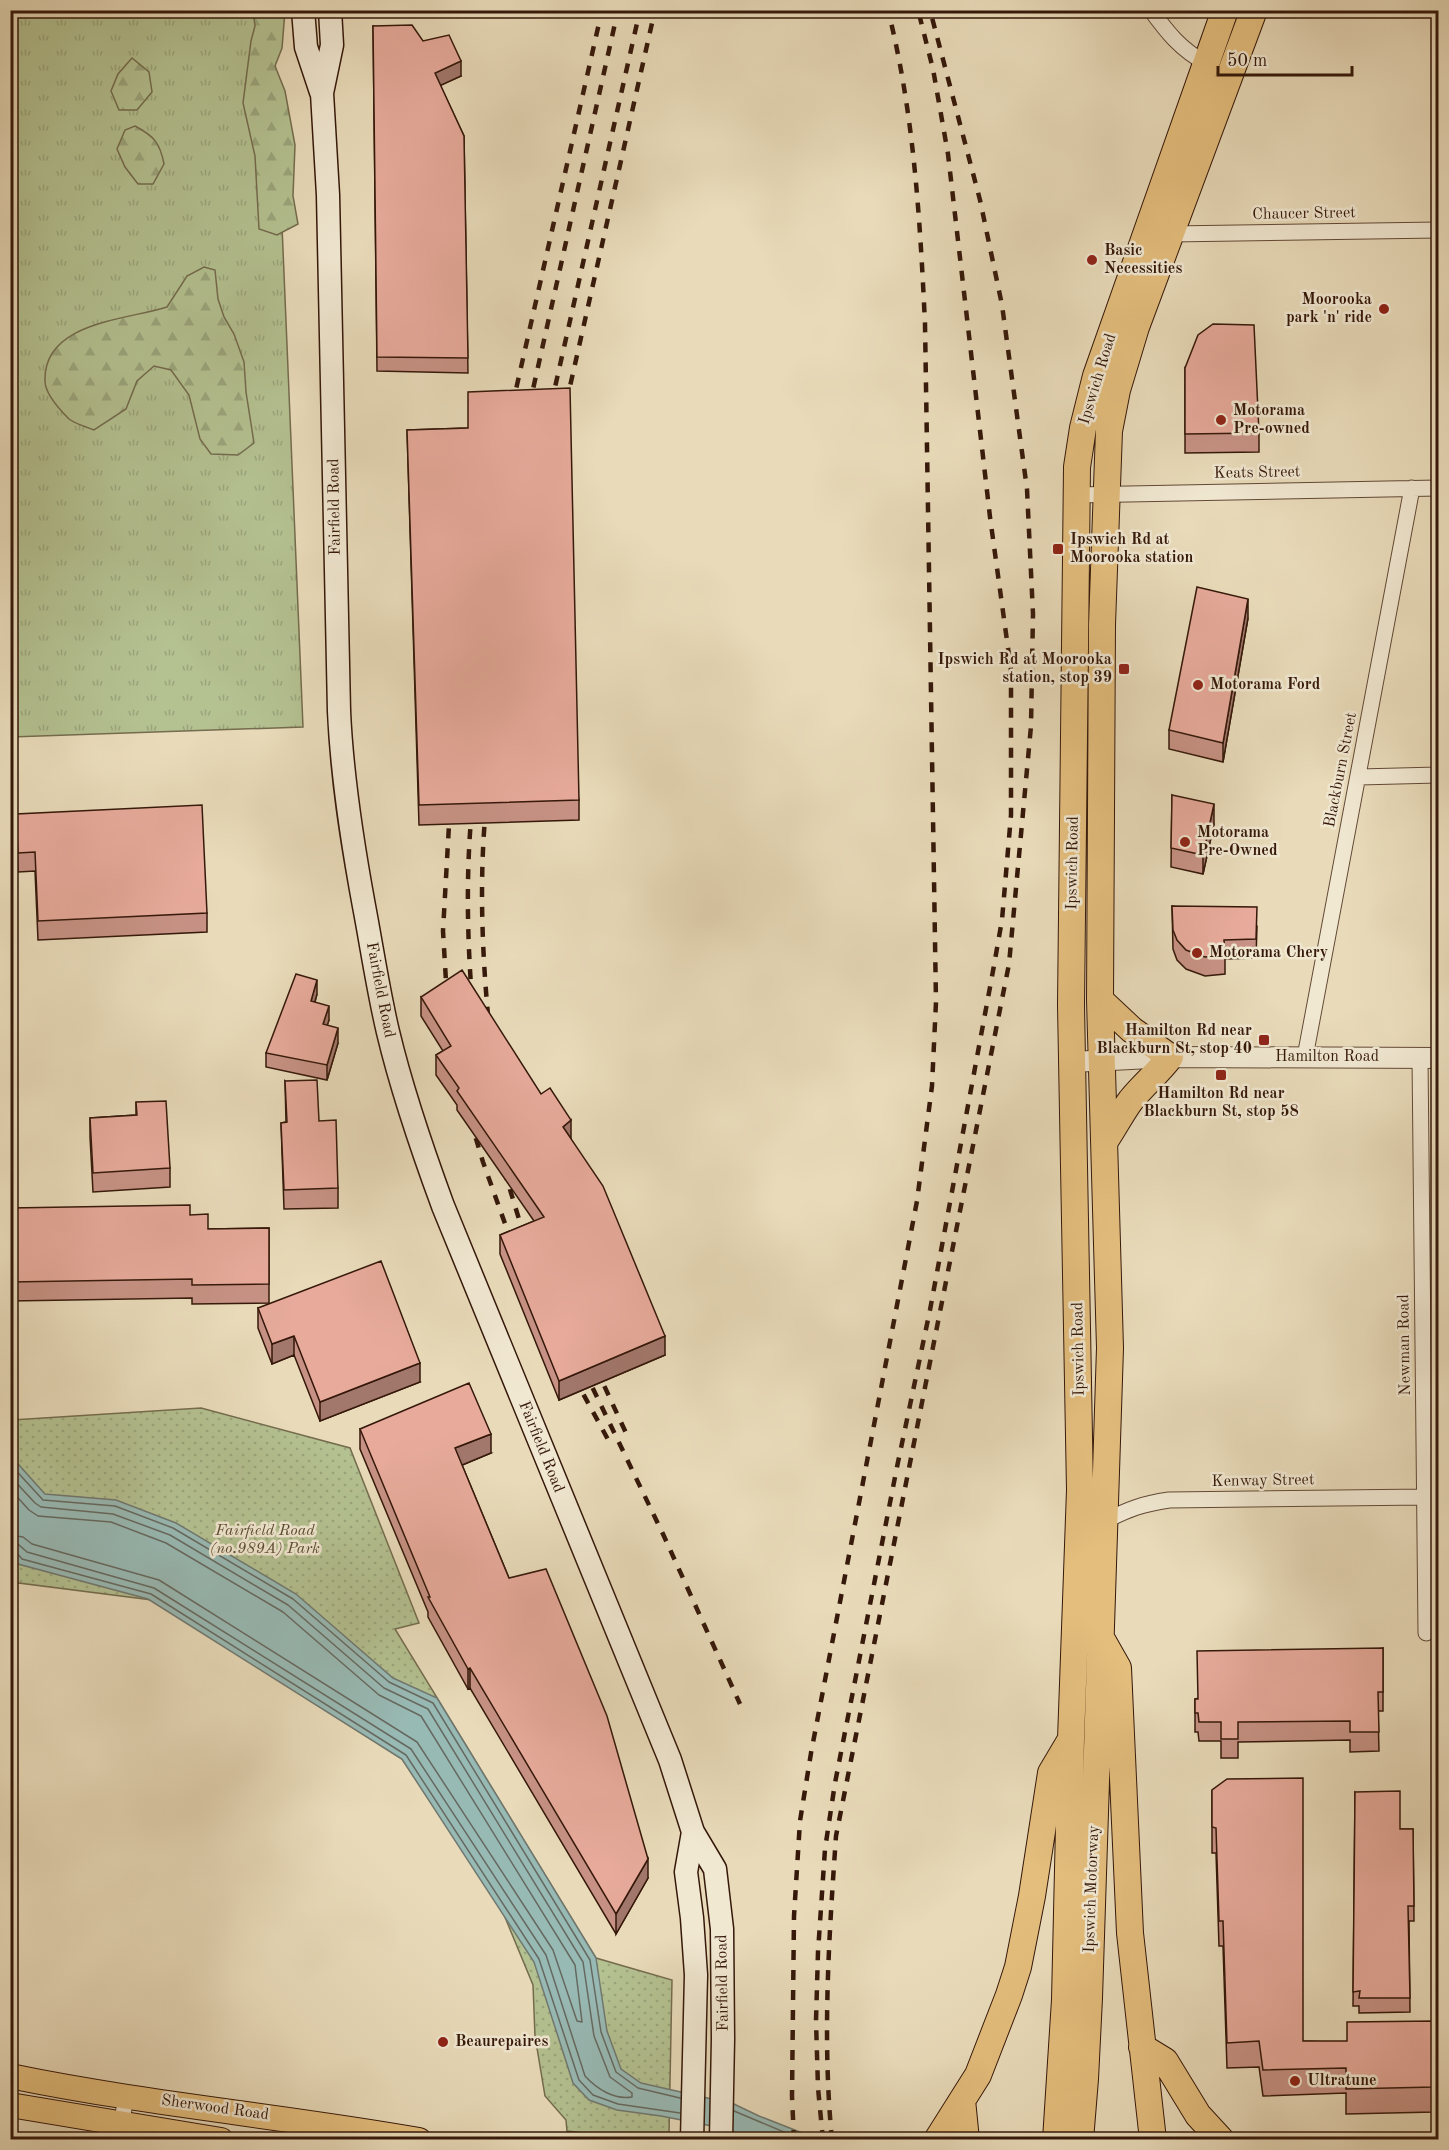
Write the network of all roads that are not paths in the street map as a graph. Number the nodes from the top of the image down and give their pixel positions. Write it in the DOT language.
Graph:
graph roads {
  1 [pos="303,10"];
  2 [pos="330,10"];
  3 [pos="1151,10"];
  4 [pos="1225,10"];
  5 [pos="1254,10"];
  6 [pos="1206,63"];
  7 [pos="322,93"];
  8 [pos="1438,230"];
  9 [pos="1170,234"];
  10 [pos="1412,488"];
  11 [pos="1438,488"];
  12 [pos="1076,495"];
  13 [pos="1106,495"];
  14 [pos="1438,776"];
  15 [pos="1359,777"];
  16 [pos="1100,1000"];
  17 [pos="1170,1057"];
  18 [pos="1305,1057"];
  19 [pos="1429,1058"];
  20 [pos="1102,1060"];
  21 [pos="1072,1062"];
  22 [pos="1105,1141"];
  23 [pos="1425,1497"];
  24 [pos="1105,1521"];
  25 [pos="1426,1633"];
  26 [pos="1101,1638"];
  27 [pos="1071,1738"];
  28 [pos="693,1832"];
  29 [pos="1142,2047"];
  30 [pos="10,2076"];
  31 [pos="126,2096"];
  32 [pos="962,2100"];
  33 [pos="10,2105"];
  34 [pos="120,2132"];
  35 [pos="1068,2136"];
  36 [pos="692,2138"];
  37 [pos="721,2138"];
  38 [pos="221,2139"];
  39 [pos="419,2139"];
  40 [pos="937,2139"];
  41 [pos="966,2139"];
  42 [pos="1153,2139"];
  43 [pos="1221,2139"];
  1 -- 7 [label="main road, Fairfield Road"];
  2 -- 7 [label="main road, Fairfield Road"];
  3 -- 6 [label="street"];
  4 -- 6 [label="highway, Ipswich Road"];
  5 -- 9 [label="highway, Ipswich Road"];
  6 -- 12 [label="highway, Ipswich Road"];
  7 -- 28 [label="main road, Fairfield Road"];
  8 -- 9 [label="street, Chaucer Street"];
  9 -- 13 [label="highway, Ipswich Road"];
  10 -- 11 [label="street, Keats Street"];
  10 -- 13 [label="street, Keats Street"];
  10 -- 15 [label="street, Blackburn Street"];
  12 -- 13 [label="street, Keats Street"];
  12 -- 21 [label="highway, Ipswich Road"];
  13 -- 16 [label="highway, Ipswich Road"];
  14 -- 15 [label="street"];
  15 -- 18 [label="street, Blackburn Street"];
  16 -- 17 [label="highway"];
  16 -- 20 [label="highway, Ipswich Road"];
  17 -- 18 [label="street, Hamilton Road"];
  17 -- 20 [label="street, Hamilton Road"];
  17 -- 22 [label="highway"];
  18 -- 19 [label="street, Hamilton Road"];
  19 -- 23 [label="street, Newman Road"];
  20 -- 21 [label="street, Hamilton Road"];
  20 -- 22 [label="highway, Ipswich Road"];
  21 -- 27 [label="highway, Ipswich Road"];
  22 -- 24 [label="highway, Ipswich Road"];
  23 -- 24 [label="street, Kenway Street"];
  23 -- 25 [label="street, Newman Road"];
  24 -- 26 [label="highway, Ipswich Road"];
  26 -- 29 [label="highway"];
  26 -- 35 [label="highway, Ipswich Motorway"];
  27 -- 32 [label="highway"];
  27 -- 35 [label="highway, Ipswich Motorway"];
  28 -- 36 [label="main road, Fairfield Road"];
  28 -- 37 [label="main road, Fairfield Road"];
  29 -- 42 [label="highway"];
  29 -- 43 [label="highway"];
  30 -- 31 [label="main road, Sherwood Road"];
  31 -- 34 [label="street"];
  31 -- 39 [label="main road, Sherwood Road"];
  32 -- 40 [label="highway"];
  32 -- 41 [label="highway"];
  33 -- 34 [label="main road, Sherwood Road"];
  34 -- 38 [label="main road, Sherwood Road"];
}
